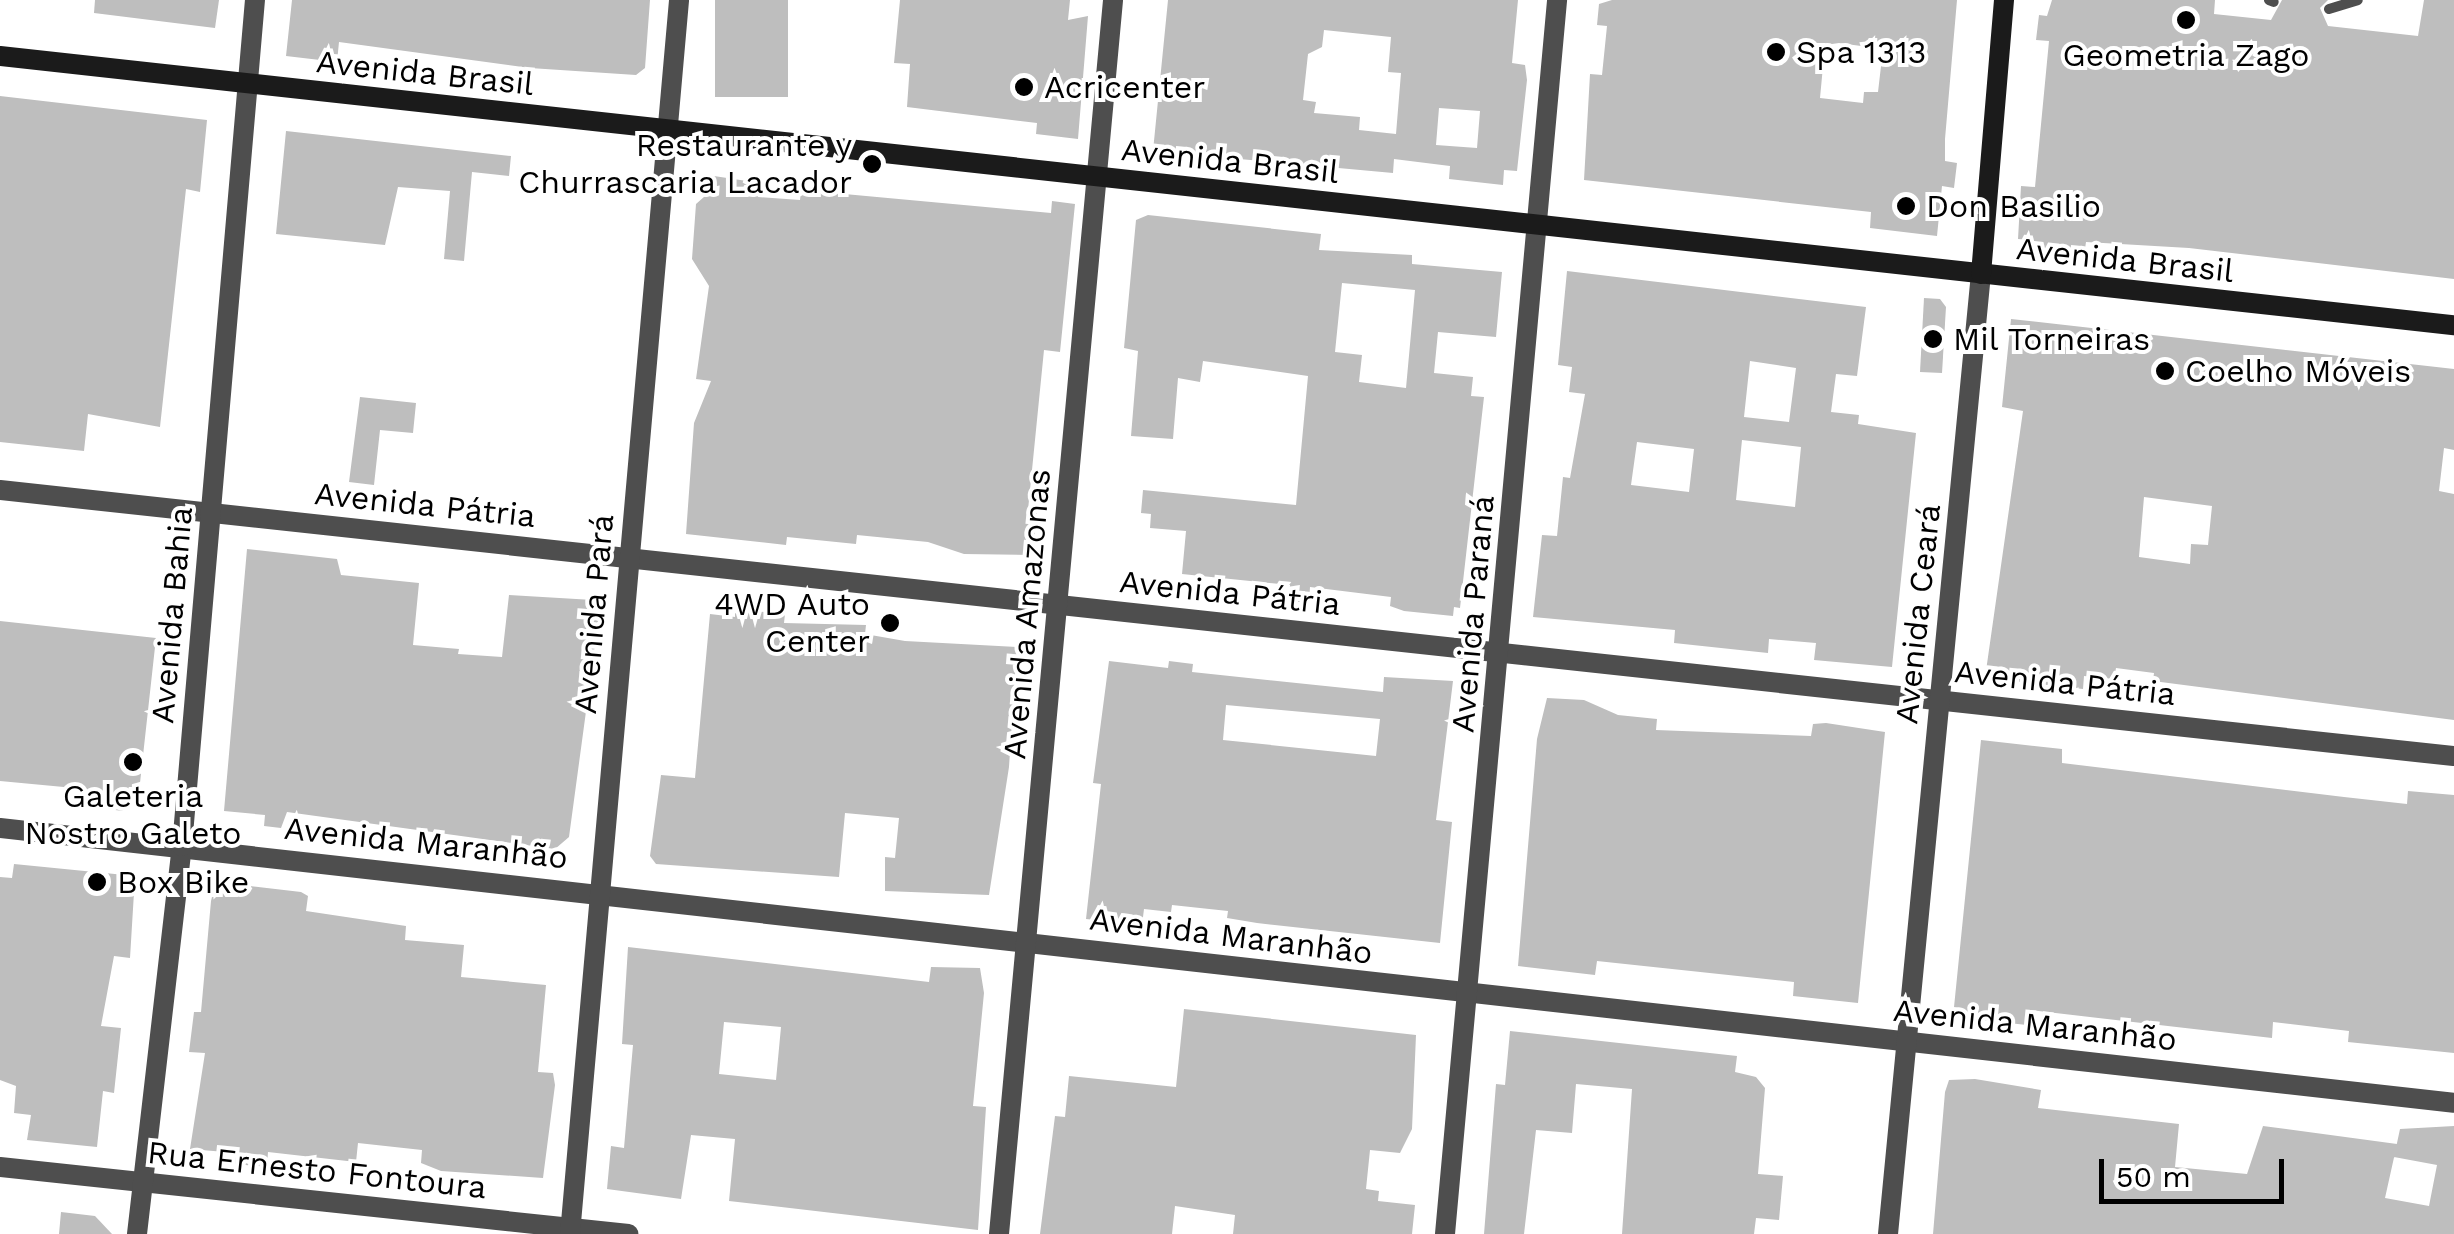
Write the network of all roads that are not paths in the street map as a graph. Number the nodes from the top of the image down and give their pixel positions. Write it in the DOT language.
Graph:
graph roads {
  1 [pos="255,0"];
  2 [pos="679,0"];
  3 [pos="1114,0"];
  4 [pos="1556,0"];
  5 [pos="2004,0"];
  6 [pos="2358,0"];
  7 [pos="2330,9"];
  8 [pos="0,56"];
  9 [pos="248,84"];
  10 [pos="668,130"];
  11 [pos="1097,177"];
  12 [pos="1539,226"];
  13 [pos="1981,274"];
  14 [pos="2454,325"];
  15 [pos="0,490"];
  16 [pos="212,512"];
  17 [pos="629,558"];
  18 [pos="1058,604"];
  19 [pos="1499,652"];
  20 [pos="1940,700"];
  21 [pos="2454,756"];
  22 [pos="0,828"];
  23 [pos="182,846"];
  24 [pos="600,892"];
  25 [pos="1027,942"];
  26 [pos="1468,995"];
  27 [pos="1907,1041"];
  28 [pos="2454,1104"];
  29 [pos="0,1168"];
  30 [pos="142,1182"];
  31 [pos="570,1230"];
  32 [pos="137,1234"];
  33 [pos="628,1234"];
  34 [pos="1000,1234"];
  35 [pos="1445,1234"];
  36 [pos="1888,1234"];
  1 -- 9 [label="street, Avenida Bahia"];
  2 -- 10 [label="street, Avenida Pará"];
  3 -- 11 [label="street, Avenida Amazonas"];
  4 -- 12 [label="street, Avenida Paraná"];
  5 -- 13 [label="main road, Avenida Ceará"];
  6 -- 7 [label="lane"];
  8 -- 9 [label="main road, Avenida Brasil"];
  9 -- 10 [label="main road, Avenida Brasil"];
  9 -- 16 [label="street, Avenida Bahia"];
  10 -- 11 [label="main road, Avenida Brasil"];
  10 -- 17 [label="street, Avenida Pará"];
  11 -- 12 [label="main road, Avenida Brasil"];
  11 -- 18 [label="street, Avenida Amazonas"];
  12 -- 13 [label="main road, Avenida Brasil"];
  12 -- 19 [label="street, Avenida Paraná"];
  13 -- 14 [label="main road, Avenida Brasil"];
  13 -- 20 [label="street, Avenida Ceará"];
  15 -- 16 [label="street, Avenida Pátria"];
  16 -- 17 [label="street, Avenida Pátria"];
  16 -- 23 [label="street, Avenida Bahia"];
  17 -- 18 [label="street, Avenida Pátria"];
  17 -- 24 [label="street, Avenida Pará"];
  18 -- 19 [label="street, Avenida Pátria"];
  18 -- 25 [label="street, Avenida Amazonas"];
  19 -- 20 [label="street, Avenida Pátria"];
  19 -- 26 [label="street, Avenida Paraná"];
  20 -- 21 [label="street, Avenida Pátria"];
  20 -- 27 [label="street, Avenida Ceará"];
  22 -- 23 [label="street, Avenida Maranhão"];
  23 -- 24 [label="street, Avenida Maranhão"];
  23 -- 30 [label="street, Avenida Bahia"];
  24 -- 25 [label="street, Avenida Maranhão"];
  24 -- 31 [label="street, Avenida Pará"];
  25 -- 26 [label="street, Avenida Maranhão"];
  25 -- 34 [label="street, Avenida Amazonas"];
  26 -- 27 [label="street, Avenida Maranhão"];
  26 -- 35 [label="street, Avenida Paraná"];
  27 -- 28 [label="street, Avenida Maranhão"];
  27 -- 36 [label="street, Avenida Ceará"];
  29 -- 30 [label="street, Rua Ernesto Fontoura"];
  30 -- 31 [label="street, Rua Ernesto Fontoura"];
  30 -- 32 [label="street, Avenida Bahia"];
  31 -- 33 [label="street, Rua Ernesto Fontoura"];
}
